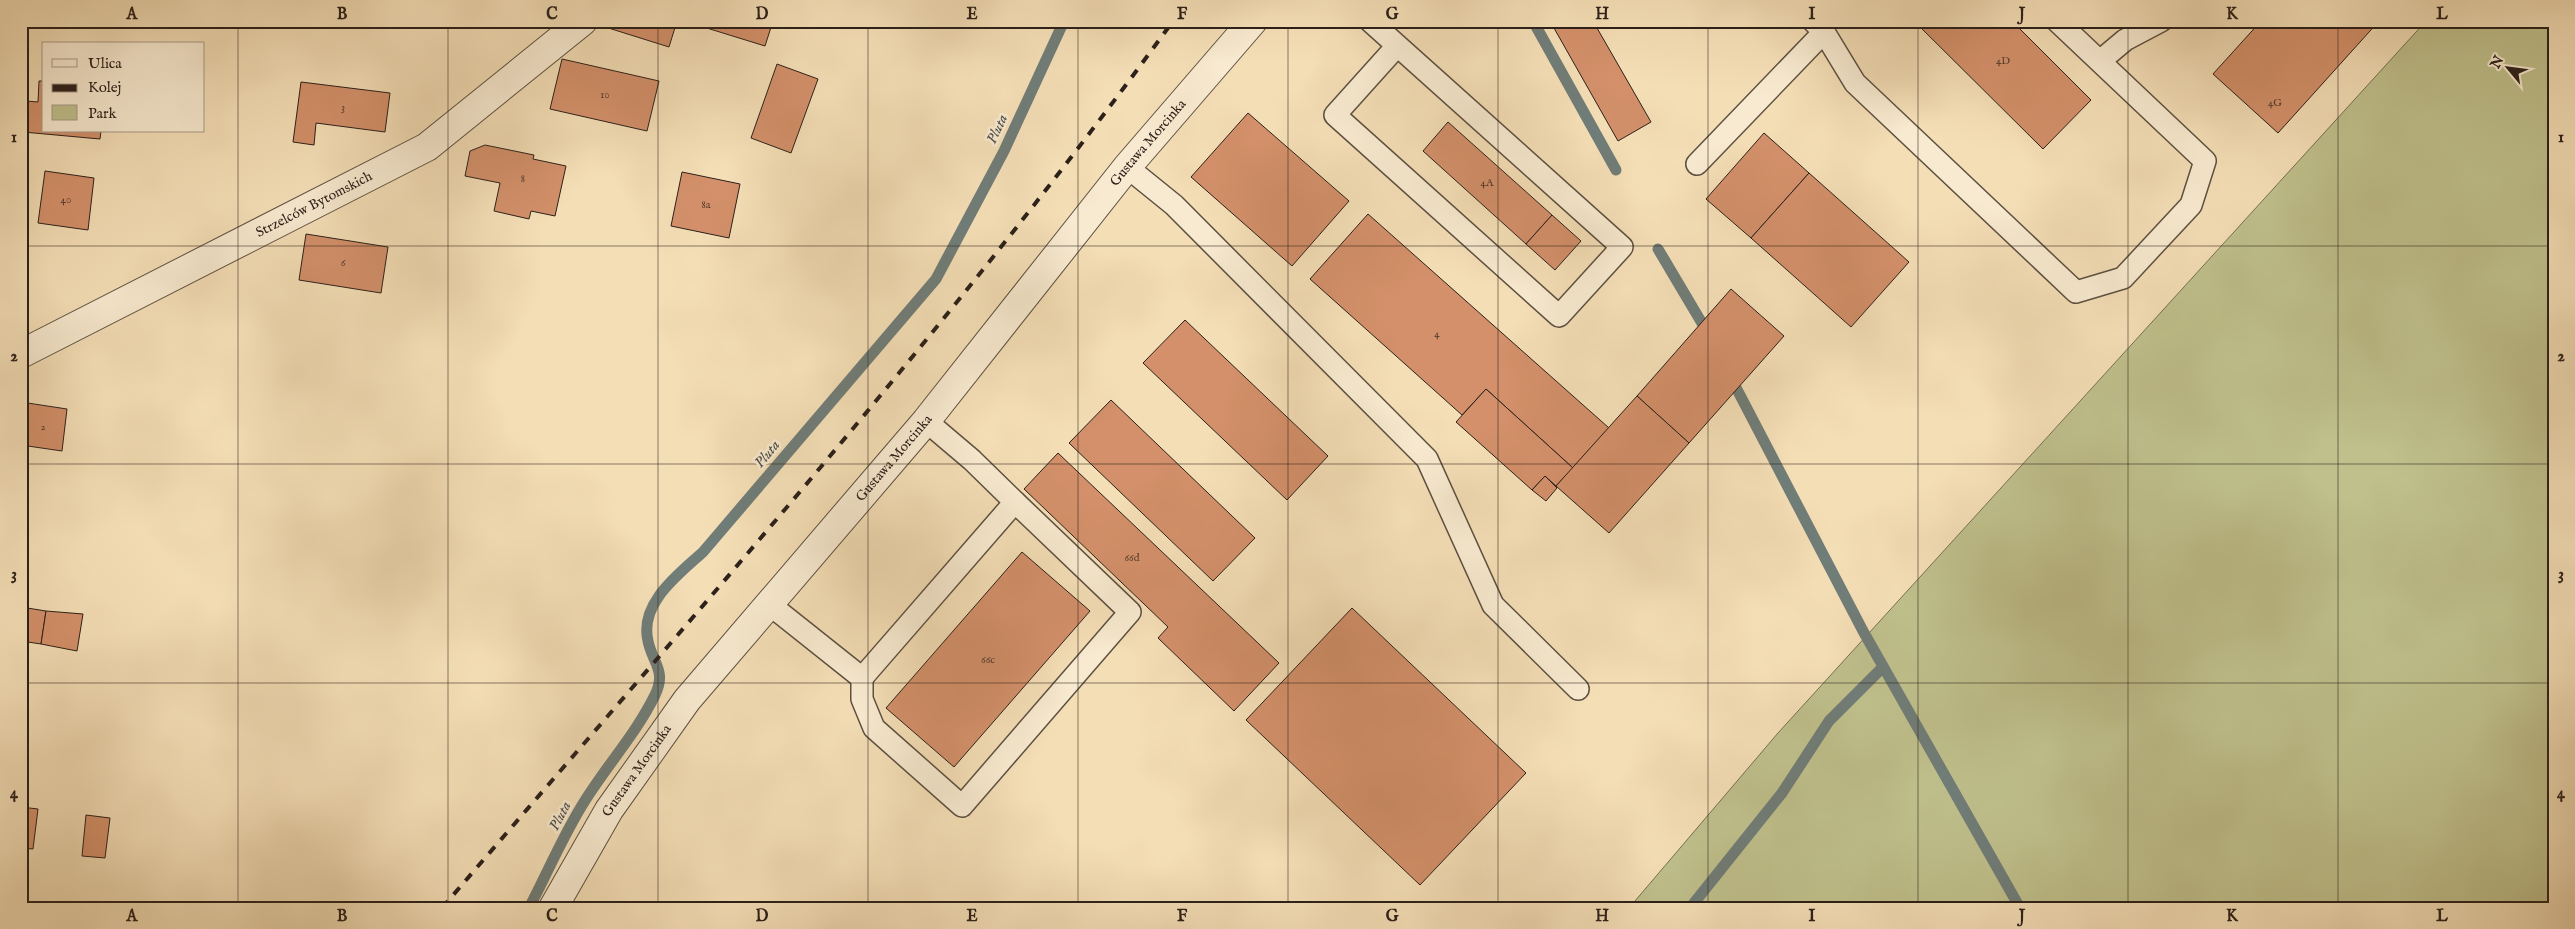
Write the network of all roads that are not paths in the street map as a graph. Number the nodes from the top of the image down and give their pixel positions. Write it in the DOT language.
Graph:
graph roads {
  1 [pos="583,21"];
  2 [pos="1254,21"];
  3 [pos="1370,21"];
  4 [pos="2057,21"];
  5 [pos="2161,21"];
  6 [pos="1818,27"];
  7 [pos="1398,46"];
  8 [pos="2100,61"];
  9 [pos="1697,164"];
  10 [pos="1127,167"];
  11 [pos="21,354"];
  12 [pos="926,421"];
  13 [pos="1015,502"];
  14 [pos="769,604"];
  15 [pos="862,678"];
  16 [pos="1578,689"];
  17 [pos="553,908"];
  1 -- 11 [label="street, Strzelców Bytomskich"];
  2 -- 10 [label="street, Gustawa Morcinka"];
  3 -- 7 [label="lane"];
  4 -- 8 [label="lane"];
  5 -- 8 [label="lane"];
  6 -- 8 [label="lane"];
  6 -- 9 [label="lane"];
  7 -- 7 [label="lane"];
  10 -- 12 [label="street, Gustawa Morcinka"];
  10 -- 16 [label="lane"];
  12 -- 13 [label="lane"];
  12 -- 14 [label="street, Gustawa Morcinka"];
  13 -- 15 [label="lane"];
  13 -- 15 [label="lane"];
  14 -- 15 [label="lane"];
  14 -- 17 [label="street, Gustawa Morcinka"];
}
